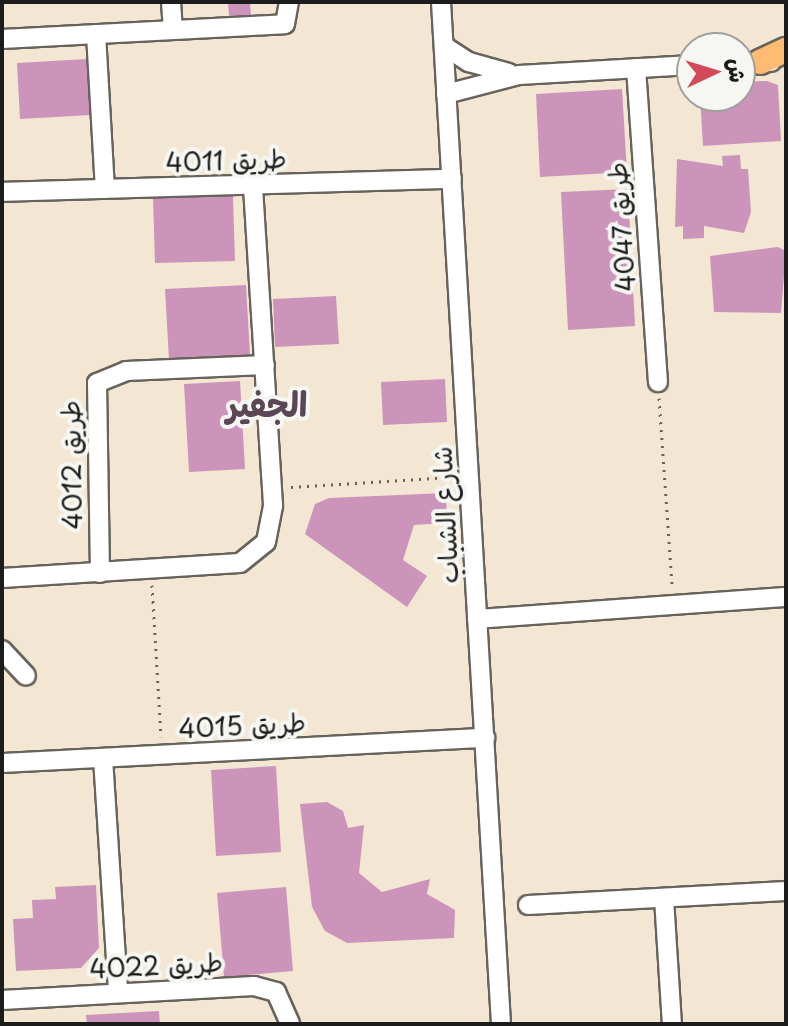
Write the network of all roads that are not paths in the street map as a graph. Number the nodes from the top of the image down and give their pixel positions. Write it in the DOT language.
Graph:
graph roads {
  1 [pos="171,2"];
  2 [pos="289,2"];
  3 [pos="441,2"];
  4 [pos="173,30"];
  5 [pos="96,34"];
  6 [pos="2,39"];
  7 [pos="444,46"];
  8 [pos="786,50"];
  9 [pos="756,60"];
  10 [pos="786,61"];
  11 [pos="756,62"];
  12 [pos="676,66"];
  13 [pos="636,68"];
  14 [pos="519,75"];
  15 [pos="446,94"];
  16 [pos="452,179"];
  17 [pos="253,185"];
  18 [pos="105,189"];
  19 [pos="2,192"];
  20 [pos="265,365"];
  21 [pos="658,382"];
  22 [pos="100,573"];
  23 [pos="2,578"];
  24 [pos="786,597"];
  25 [pos="477,619"];
  26 [pos="2,650"];
  27 [pos="26,676"];
  28 [pos="485,738"];
  29 [pos="103,758"];
  30 [pos="2,763"];
  31 [pos="786,891"];
  32 [pos="664,898"];
  33 [pos="528,905"];
  34 [pos="118,992"];
  35 [pos="2,1000"];
  36 [pos="290,1024"];
  37 [pos="501,1024"];
  38 [pos="672,1024"];
  1 -- 4 [label="street"];
  2 -- 4 [label="street"];
  3 -- 7 [label="street, شارع الشباب"];
  4 -- 5 [label="street"];
  5 -- 6 [label="street"];
  5 -- 18 [label="street"];
  7 -- 14 [label="street"];
  7 -- 15 [label="street, شارع الشباب"];
  8 -- 9 [label="main road"];
  10 -- 11 [label="street"];
  12 -- 13 [label="street"];
  13 -- 14 [label="street"];
  13 -- 21 [label="street, طريق 4047"];
  14 -- 15 [label="street"];
  15 -- 16 [label="street, شارع الشباب"];
  16 -- 17 [label="street, طريق 4011"];
  16 -- 25 [label="street, شارع الشباب"];
  17 -- 18 [label="street, طريق 4011"];
  17 -- 20 [label="street"];
  18 -- 19 [label="street, طريق 4011"];
  20 -- 22 [label="street"];
  20 -- 22 [label="street, طريق 4012"];
  22 -- 23 [label="street"];
  24 -- 25 [label="street"];
  25 -- 28 [label="street, شارع الشباب"];
  26 -- 27 [label="street"];
  28 -- 29 [label="street, طريق 4015"];
  28 -- 37 [label="street, شارع الشباب"];
  29 -- 30 [label="street, طريق 4015"];
  29 -- 34 [label="street"];
  31 -- 32 [label="street"];
  32 -- 33 [label="street"];
  32 -- 38 [label="street"];
  34 -- 35 [label="street, طريق 4022"];
  34 -- 36 [label="street, طريق 4022"];
}
